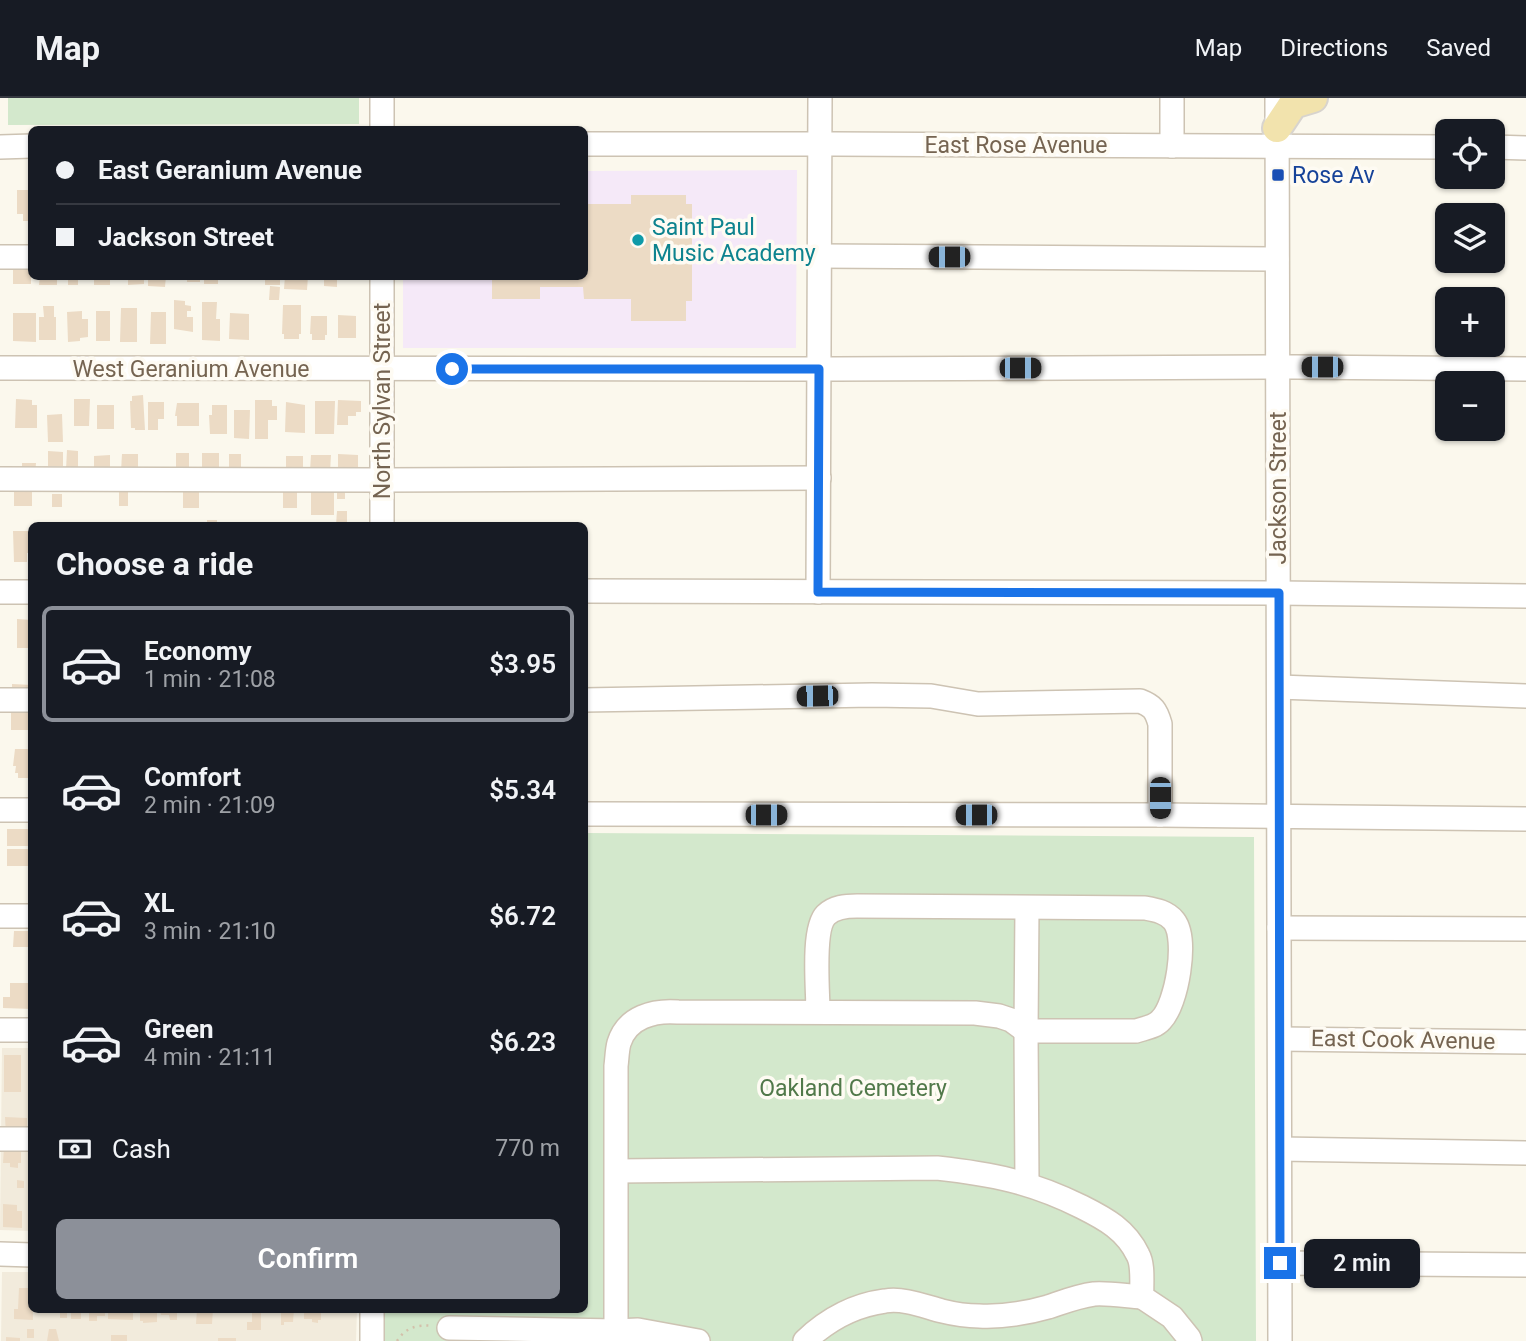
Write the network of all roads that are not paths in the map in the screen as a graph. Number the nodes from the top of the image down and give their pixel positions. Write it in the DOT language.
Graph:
graph roads {
  1 [pos="382,98"];
  2 [pos="820,98"];
  3 [pos="1172,98"];
  4 [pos="1277,98"];
  5 [pos="1313,98"];
  6 [pos="382,126"];
  7 [pos="1277,137"];
  8 [pos="820,144"];
  9 [pos="588,145"];
  10 [pos="1172,145"];
  11 [pos="28,146"];
  12 [pos="1435,146"];
  13 [pos="0,147"];
  14 [pos="1505,148"];
  15 [pos="1526,148"];
  16 [pos="819,256"];
  17 [pos="0,257"];
  18 [pos="28,257"];
  19 [pos="1277,259"];
  20 [pos="382,280"];
  21 [pos="1278,367"];
  22 [pos="0,368"];
  23 [pos="382,369"];
  24 [pos="819,369"];
  25 [pos="1526,369"];
  26 [pos="819,478"];
  27 [pos="0,480"];
  28 [pos="382,480"];
  29 [pos="382,522"];
  30 [pos="588,591"];
  31 [pos="0,592"];
  32 [pos="28,592"];
  33 [pos="818,592"];
  34 [pos="1279,593"];
  35 [pos="1526,596"];
  36 [pos="1279,687"];
  37 [pos="1526,696"];
  38 [pos="0,700"];
  39 [pos="28,700"];
  40 [pos="588,700"];
  41 [pos="0,810"];
  42 [pos="28,810"];
  43 [pos="588,814"];
  44 [pos="1160,816"];
  45 [pos="1279,816"];
  46 [pos="1526,819"];
  47 [pos="1027,908"];
  48 [pos="0,916"];
  49 [pos="28,916"];
  50 [pos="1279,928"];
  51 [pos="1526,929"];
  52 [pos="818,1012"];
  53 [pos="0,1030"];
  54 [pos="28,1030"];
  55 [pos="1026,1031"];
  56 [pos="1280,1039"];
  57 [pos="1526,1042"];
  58 [pos="0,1139"];
  59 [pos="28,1139"];
  60 [pos="1280,1149"];
  61 [pos="1526,1153"];
  62 [pos="617,1171"];
  63 [pos="1027,1184"];
  64 [pos="0,1254"];
  65 [pos="28,1255"];
  66 [pos="1280,1263"];
  67 [pos="1526,1265"];
  68 [pos="1142,1297"];
  69 [pos="372,1313"];
  70 [pos="449,1328"];
  71 [pos="616,1336"];
  72 [pos="372,1341"];
  73 [pos="698,1341"];
  74 [pos="805,1341"];
  75 [pos="1189,1341"];
  76 [pos="1280,1341"];
  1 -- 6 [label="street"];
  2 -- 8 [label="street"];
  3 -- 10 [label="street"];
  4 -- 7 [label="street, Jackson Street"];
  5 -- 7 [label="main road"];
  7 -- 10 [label="street, East Rose Avenue"];
  7 -- 12 [label="street, East Rose Avenue"];
  7 -- 19 [label="street, Jackson Street"];
  8 -- 9 [label="street, East Rose Avenue"];
  8 -- 10 [label="street, East Rose Avenue"];
  8 -- 16 [label="street"];
  11 -- 13 [label="street"];
  14 -- 15 [label="street"];
  16 -- 19 [label="street"];
  16 -- 24 [label="street"];
  17 -- 18 [label="street"];
  19 -- 21 [label="street, Jackson Street"];
  20 -- 23 [label="street, North Sylvan Street"];
  21 -- 24 [label="street, West Geranium Avenue"];
  21 -- 25 [label="street, West Geranium Avenue"];
  21 -- 34 [label="street, Jackson Street"];
  22 -- 23 [label="street, West Geranium Avenue"];
  23 -- 24 [label="street, West Geranium Avenue"];
  23 -- 28 [label="street, North Sylvan Street"];
  24 -- 26 [label="street"];
  26 -- 28 [label="street"];
  26 -- 33 [label="street"];
  27 -- 28 [label="street"];
  28 -- 29 [label="street, North Sylvan Street"];
  30 -- 33 [label="street"];
  31 -- 32 [label="street"];
  33 -- 34 [label="street"];
  34 -- 35 [label="street"];
  34 -- 36 [label="street, Jackson Street"];
  36 -- 37 [label="street"];
  36 -- 45 [label="street, Jackson Street"];
  38 -- 39 [label="street"];
  40 -- 44 [label="street"];
  41 -- 42 [label="street"];
  43 -- 44 [label="street"];
  44 -- 45 [label="street"];
  45 -- 46 [label="street"];
  45 -- 50 [label="street, Jackson Street"];
  47 -- 52 [label="street"];
  47 -- 55 [label="street"];
  47 -- 55 [label="street"];
  48 -- 49 [label="street"];
  50 -- 51 [label="street"];
  50 -- 56 [label="street, Jackson Street"];
  52 -- 55 [label="street"];
  52 -- 62 [label="street"];
  53 -- 54 [label="street"];
  55 -- 63 [label="street"];
  56 -- 57 [label="street, East Cook Avenue"];
  56 -- 60 [label="street, Jackson Street"];
  58 -- 59 [label="street"];
  60 -- 61 [label="street"];
  60 -- 66 [label="street, Jackson Street"];
  62 -- 63 [label="street"];
  62 -- 71 [label="street"];
  63 -- 68 [label="street"];
  64 -- 65 [label="street"];
  66 -- 67 [label="street"];
  66 -- 76 [label="street, Jackson Street"];
  68 -- 74 [label="street"];
  68 -- 75 [label="street"];
  69 -- 72 [label="street"];
  70 -- 71 [label="street"];
  71 -- 73 [label="street"];
}
